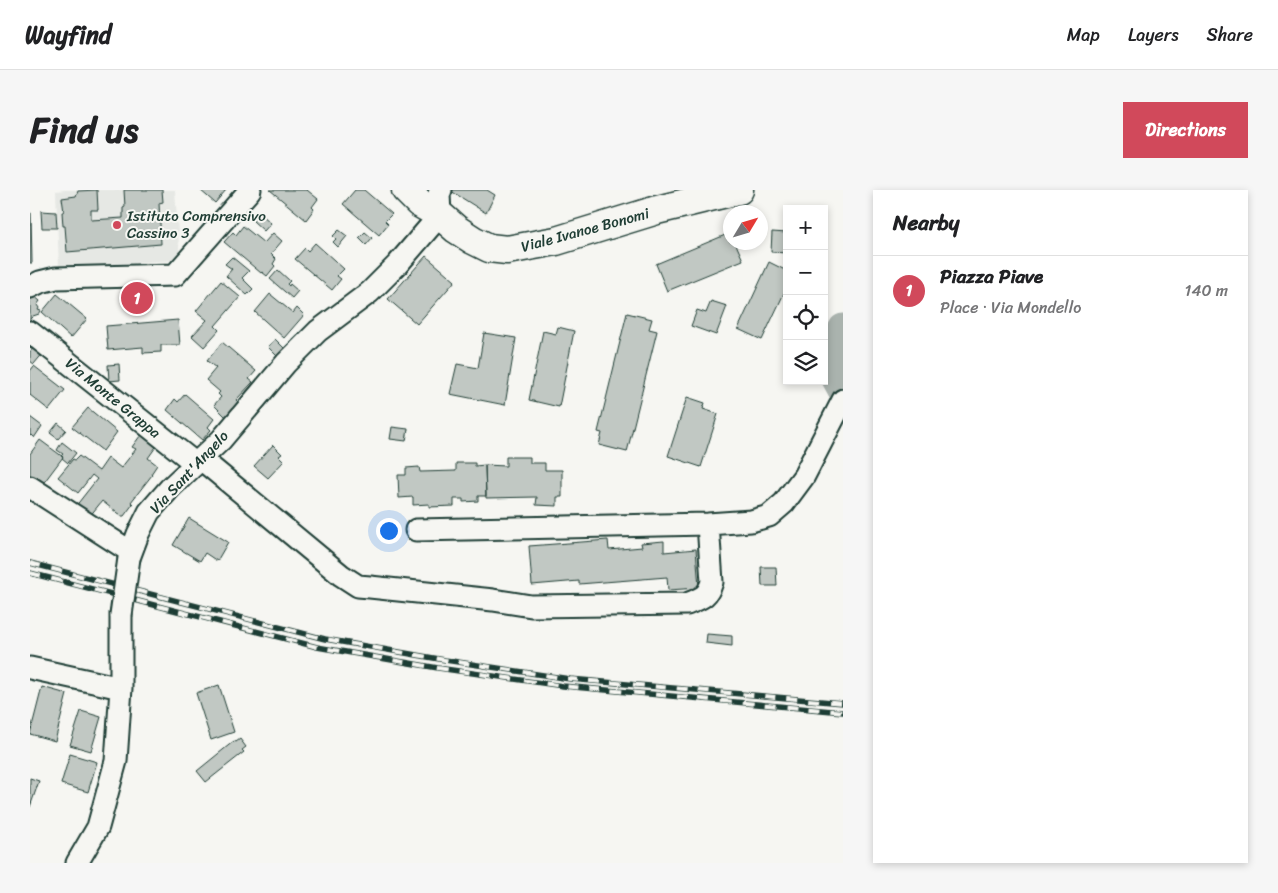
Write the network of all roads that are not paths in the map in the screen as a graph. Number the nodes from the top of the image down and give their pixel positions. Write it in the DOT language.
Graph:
graph roads {
  1 [pos="250,190"];
  2 [pos="406,190"];
  3 [pos="428,190"];
  4 [pos="739,190"];
  5 [pos="441,202"];
  6 [pos="30,287"];
  7 [pos="30,332"];
  8 [pos="843,400"];
  9 [pos="199,462"];
  10 [pos="30,486"];
  11 [pos="708,524"];
  12 [pos="416,530"];
  13 [pos="130,555"];
  14 [pos="30,668"];
  15 [pos="121,688"];
  16 [pos="77,863"];
  1 -- 6 [label="street"];
  2 -- 5 [label="main road, Viale Ivanoe Bonomi"];
  3 -- 5 [label="main road, Viale Ivanoe Bonomi"];
  4 -- 5 [label="main road, Viale Ivanoe Bonomi"];
  5 -- 9 [label="street, Via Sant'Angelo"];
  7 -- 9 [label="street, Via Monte Grappa"];
  8 -- 11 [label="street"];
  9 -- 11 [label="street, Via Monte Grappa"];
  9 -- 13 [label="street, Via Sant'Angelo"];
  10 -- 13 [label="street"];
  11 -- 12 [label="street"];
  13 -- 15 [label="street, Via Sant'Angelo, bridge"];
  14 -- 15 [label="street"];
  15 -- 16 [label="street, Via Sant'Angelo"];
}
